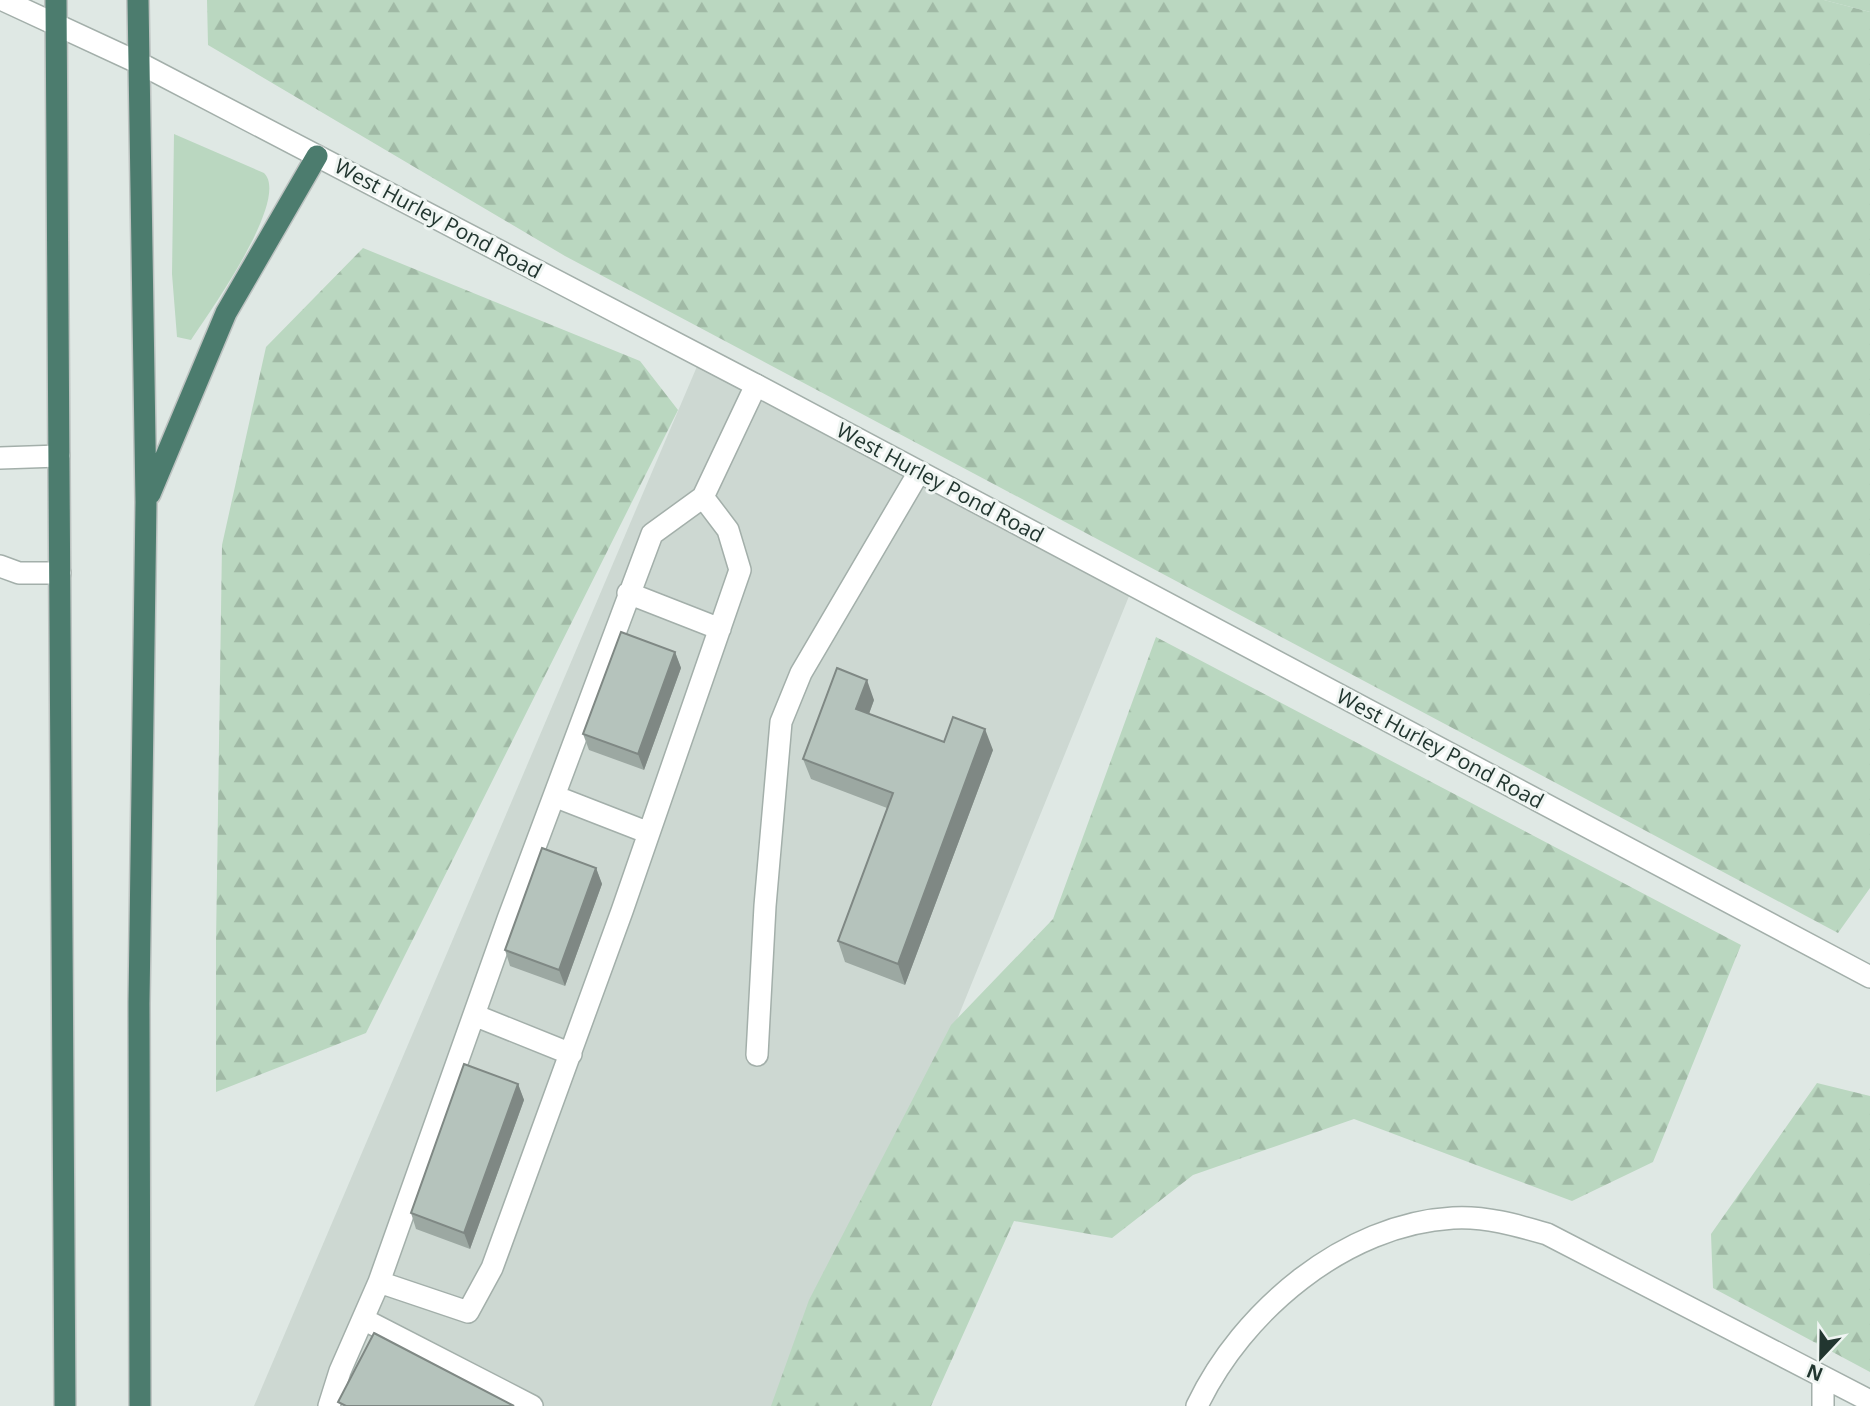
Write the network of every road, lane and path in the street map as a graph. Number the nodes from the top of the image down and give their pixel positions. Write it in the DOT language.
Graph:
graph roads {
  1 [pos="3,0"];
  2 [pos="56,0"];
  3 [pos="138,0"];
  4 [pos="56,26"];
  5 [pos="139,63"];
  6 [pos="317,156"];
  7 [pos="756,385"];
  8 [pos="59,456"];
  9 [pos="0,458"];
  10 [pos="919,472"];
  11 [pos="703,497"];
  12 [pos="146,502"];
  13 [pos="0,566"];
  14 [pos="60,573"];
  15 [pos="628,593"];
  16 [pos="720,629"];
  17 [pos="554,796"];
  18 [pos="649,833"];
  19 [pos="1870,977"];
  20 [pos="474,1015"];
  21 [pos="571,1054"];
  22 [pos="757,1055"];
  23 [pos="379,1282"];
  24 [pos="363,1319"];
  25 [pos="1823,1377"];
  26 [pos="1870,1401"];
  27 [pos="65,1406"];
  28 [pos="140,1406"];
  29 [pos="329,1406"];
  30 [pos="533,1406"];
  31 [pos="1197,1406"];
  32 [pos="1823,1406"];
  1 -- 4 [label="street, West Hurley Pond Road"];
  2 -- 4 [label="highway"];
  3 -- 5 [label="highway"];
  4 -- 5 [label="street, West Hurley Pond Road"];
  4 -- 8 [label="highway"];
  5 -- 6 [label="street, West Hurley Pond Road"];
  5 -- 12 [label="highway"];
  6 -- 7 [label="street, West Hurley Pond Road"];
  6 -- 12 [label="highway"];
  7 -- 10 [label="street, West Hurley Pond Road"];
  7 -- 11 [label="street"];
  8 -- 9 [label="street"];
  8 -- 14 [label="highway"];
  10 -- 19 [label="street, West Hurley Pond Road"];
  10 -- 22 [label="street"];
  11 -- 15 [label="street"];
  11 -- 16 [label="street"];
  12 -- 28 [label="highway"];
  13 -- 14 [label="street"];
  14 -- 27 [label="highway"];
  15 -- 16 [label="street"];
  15 -- 17 [label="street"];
  16 -- 18 [label="street"];
  17 -- 18 [label="street"];
  17 -- 20 [label="street"];
  18 -- 21 [label="street"];
  20 -- 21 [label="street"];
  20 -- 23 [label="street"];
  21 -- 23 [label="street"];
  23 -- 24 [label="street"];
  24 -- 29 [label="street"];
  24 -- 30 [label="street"];
  25 -- 26 [label="street"];
  25 -- 31 [label="street"];
  25 -- 32 [label="street"];
}
